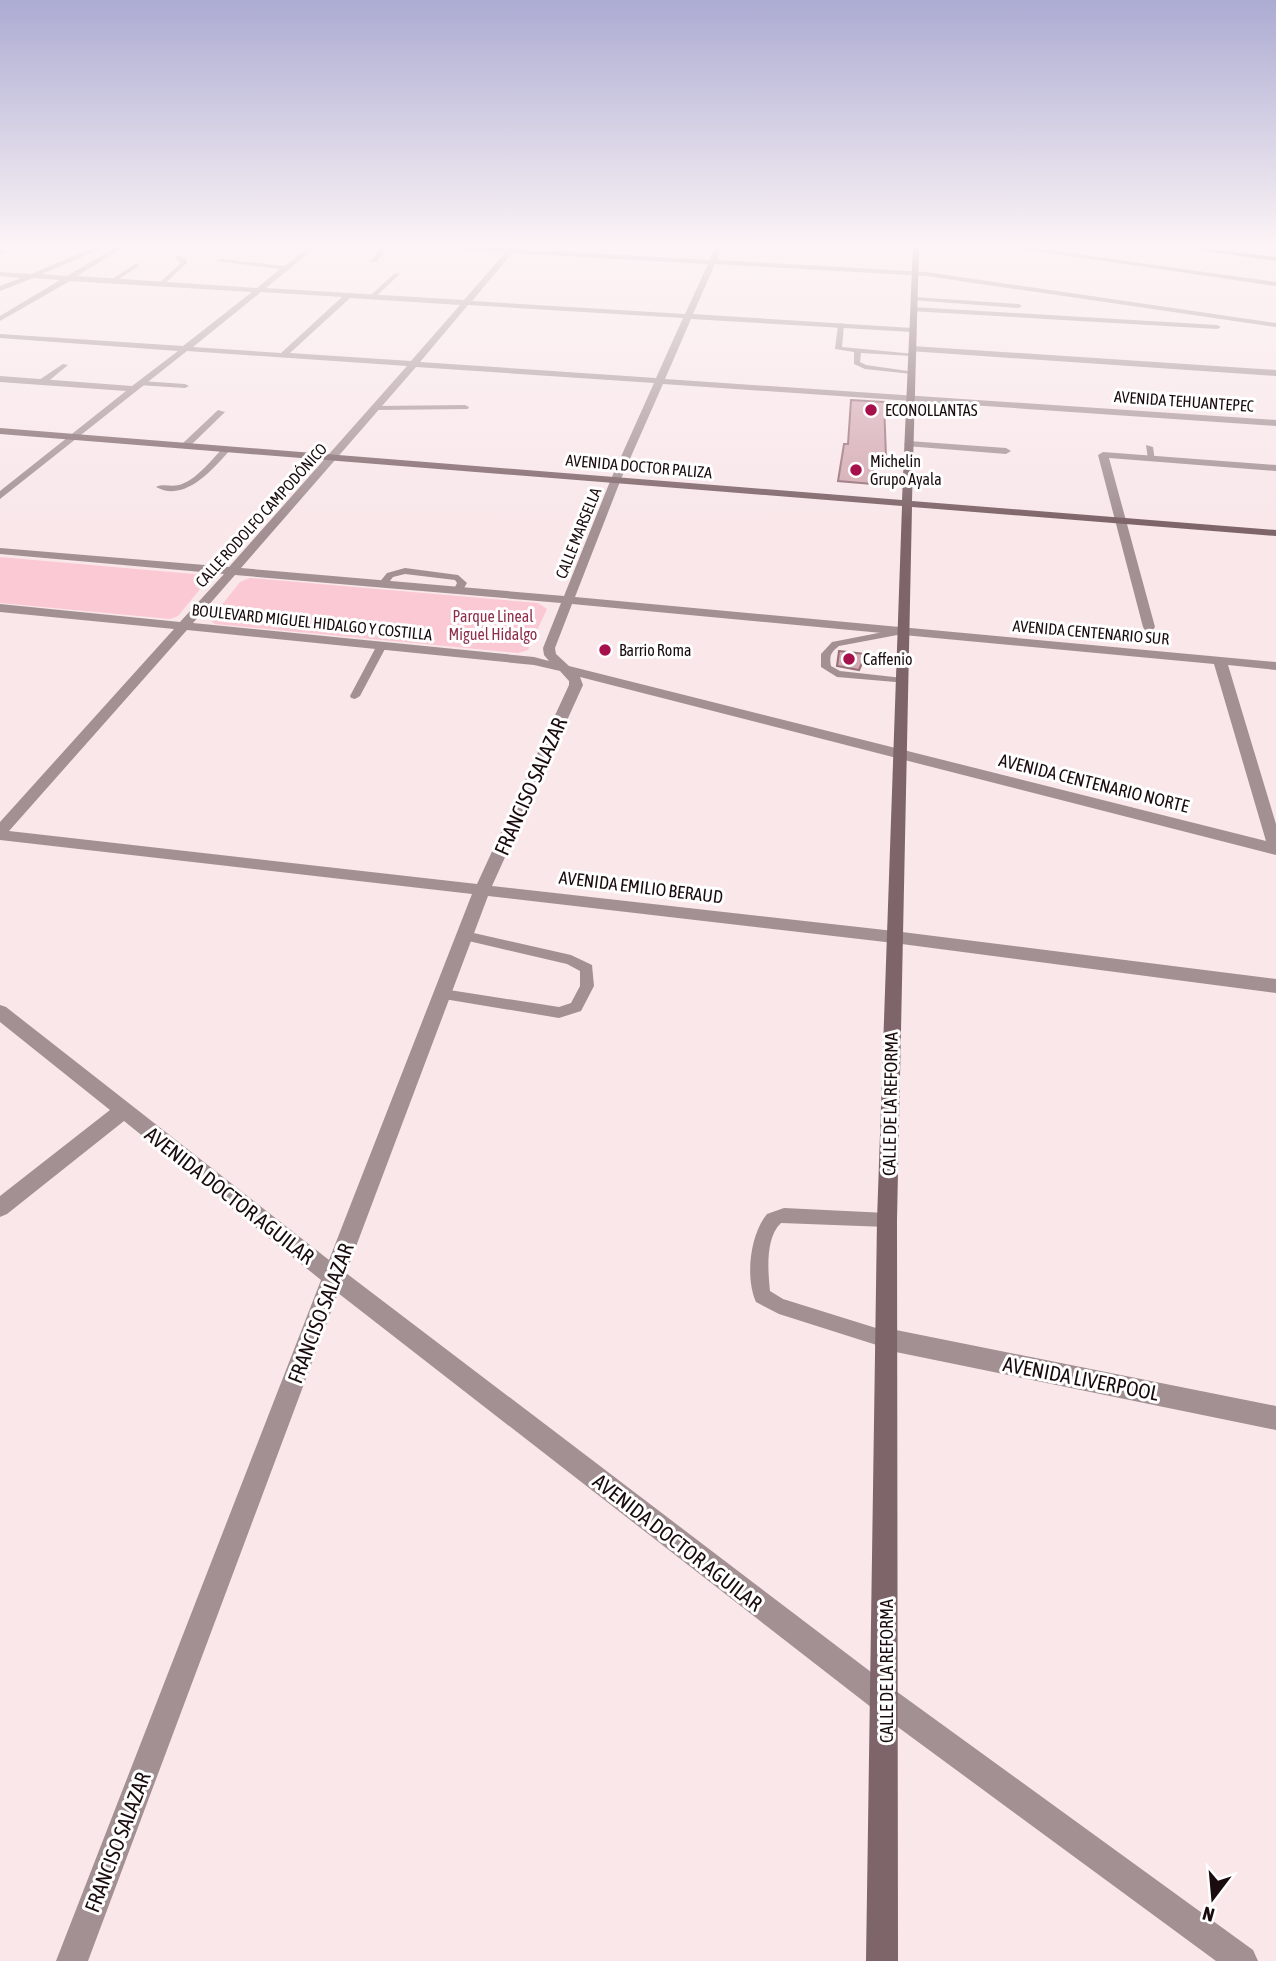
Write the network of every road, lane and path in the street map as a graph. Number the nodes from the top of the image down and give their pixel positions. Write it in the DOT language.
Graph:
graph roads {
  1 [pos="36,339"];
  2 [pos="199,339"];
  3 [pos="301,339"];
  4 [pos="435,339"];
  5 [pos="679,339"];
  6 [pos="839,339"];
  7 [pos="878,339"];
  8 [pos="912,339"];
  9 [pos="186,349"];
  10 [pos="858,350"];
  11 [pos="912,351"];
  12 [pos="282,356"];
  13 [pos="413,364"];
  14 [pos="65,365"];
  15 [pos="1276,373"];
  16 [pos="0,379"];
  17 [pos="661,381"];
  18 [pos="42,382"];
  19 [pos="137,386"];
  20 [pos="186,386"];
  21 [pos="911,398"];
  22 [pos="465,407"];
  23 [pos="375,408"];
  24 [pos="221,412"];
  25 [pos="1276,422"];
  26 [pos="0,431"];
  27 [pos="72,437"];
  28 [pos="909,444"];
  29 [pos="186,446"];
  30 [pos="1149,447"];
  31 [pos="227,449"];
  32 [pos="1006,451"];
  33 [pos="334,457"];
  34 [pos="1152,459"];
  35 [pos="1276,468"];
  36 [pos="616,480"];
  37 [pos="160,487"];
  38 [pos="0,496"];
  39 [pos="906,503"];
  40 [pos="1122,521"];
  41 [pos="1276,533"];
  42 [pos="0,551"];
  43 [pos="231,572"];
  44 [pos="568,600"];
  45 [pos="0,608"];
  46 [pos="183,626"];
  47 [pos="1149,627"];
  48 [pos="904,631"];
  49 [pos="381,647"];
  50 [pos="1220,662"];
  51 [pos="1276,666"];
  52 [pos="569,671"];
  53 [pos="903,681"];
  54 [pos="355,696"];
  55 [pos="902,755"];
  56 [pos="0,834"];
  57 [pos="1276,849"];
  58 [pos="483,888"];
  59 [pos="465,936"];
  60 [pos="894,937"];
  61 [pos="1276,986"];
  62 [pos="443,994"];
  63 [pos="0,1012"];
  64 [pos="124,1110"];
  65 [pos="0,1208"];
  66 [pos="887,1220"];
  67 [pos="334,1277"];
  68 [pos="886,1339"];
  69 [pos="1276,1418"];
  70 [pos="886,1702"];
  71 [pos="72,1961"];
  72 [pos="882,1961"];
  73 [pos="1242,1961"];
  1 -- 9 [label="street, AVENIDA TEHUANTEPEC"];
  2 -- 9 [label="street"];
  3 -- 12 [label="street"];
  4 -- 13 [label="street, CALLE RODOLFO CAMPODÓNICO"];
  5 -- 17 [label="street, CALLE MARSELLA"];
  6 -- 10 [label="lane"];
  7 -- 11 [label="street"];
  8 -- 11 [label="main road, CALLE DE LA REFORMA"];
  9 -- 12 [label="street, AVENIDA TEHUANTEPEC"];
  9 -- 19 [label="street"];
  10 -- 11 [label="lane"];
  10 -- 11 [label="lane"];
  11 -- 15 [label="street"];
  11 -- 21 [label="main road, CALLE DE LA REFORMA"];
  12 -- 13 [label="street, AVENIDA TEHUANTEPEC"];
  13 -- 17 [label="street, AVENIDA TEHUANTEPEC"];
  13 -- 23 [label="street, CALLE RODOLFO CAMPODÓNICO"];
  14 -- 18 [label="lane"];
  16 -- 18 [label="street"];
  17 -- 21 [label="street, AVENIDA TEHUANTEPEC"];
  17 -- 36 [label="street, CALLE MARSELLA"];
  18 -- 19 [label="street"];
  19 -- 20 [label="lane"];
  19 -- 27 [label="street"];
  21 -- 25 [label="street, AVENIDA TEHUANTEPEC"];
  21 -- 28 [label="main road, CALLE DE LA REFORMA"];
  22 -- 23 [label="lane"];
  23 -- 33 [label="street, CALLE RODOLFO CAMPODÓNICO"];
  24 -- 29 [label="lane"];
  26 -- 27 [label="main road, AVENIDA DOCTOR PALIZA"];
  27 -- 29 [label="main road, AVENIDA DOCTOR PALIZA"];
  27 -- 38 [label="street"];
  28 -- 32 [label="street"];
  28 -- 39 [label="main road, CALLE DE LA REFORMA"];
  29 -- 31 [label="main road, AVENIDA DOCTOR PALIZA"];
  30 -- 34 [label="lane"];
  31 -- 33 [label="main road, AVENIDA DOCTOR PALIZA"];
  31 -- 37 [label="lane"];
  33 -- 36 [label="main road, AVENIDA DOCTOR PALIZA"];
  33 -- 43 [label="street, CALLE RODOLFO CAMPODÓNICO"];
  34 -- 35 [label="street"];
  34 -- 40 [label="street"];
  36 -- 39 [label="main road, AVENIDA DOCTOR PALIZA"];
  36 -- 44 [label="street, CALLE MARSELLA"];
  39 -- 40 [label="main road, AVENIDA DOCTOR PALIZA"];
  39 -- 48 [label="main road, CALLE DE LA REFORMA"];
  40 -- 41 [label="main road, AVENIDA DOCTOR PALIZA"];
  40 -- 47 [label="street"];
  42 -- 43 [label="street"];
  43 -- 44 [label="street"];
  43 -- 46 [label="street, CALLE RODOLFO CAMPODÓNICO"];
  44 -- 48 [label="street"];
  44 -- 52 [label="street, CALLE MARSELLA"];
  45 -- 46 [label="street, BOULEVARD MIGUEL HIDALGO Y COSTILLA"];
  46 -- 49 [label="street, BOULEVARD MIGUEL HIDALGO Y COSTILLA"];
  46 -- 56 [label="street, CALLE RODOLFO CAMPODÓNICO"];
  48 -- 50 [label="street, AVENIDA CENTENARIO SUR"];
  48 -- 53 [label="main road, CALLE DE LA REFORMA"];
  48 -- 53 [label="lane"];
  49 -- 52 [label="street, BOULEVARD MIGUEL HIDALGO Y COSTILLA"];
  49 -- 54 [label="lane"];
  50 -- 51 [label="street, AVENIDA CENTENARIO SUR"];
  50 -- 57 [label="street"];
  52 -- 55 [label="street, BOULEVARD MIGUEL HIDALGO Y COSTILLA"];
  52 -- 58 [label="street, FRANCISO SALAZAR"];
  53 -- 55 [label="main road, CALLE DE LA REFORMA"];
  55 -- 57 [label="street, AVENIDA CENTENARIO NORTE"];
  55 -- 60 [label="main road, CALLE DE LA REFORMA"];
  56 -- 58 [label="street, AVENIDA EMILIO BERAUD"];
  58 -- 59 [label="street, FRANCISO SALAZAR"];
  58 -- 60 [label="street, AVENIDA EMILIO BERAUD"];
  59 -- 62 [label="street, FRANCISO SALAZAR"];
  59 -- 62 [label="lane"];
  60 -- 61 [label="street, AVENIDA EMILIO BERAUD"];
  60 -- 66 [label="main road, CALLE DE LA REFORMA"];
  62 -- 67 [label="street, FRANCISO SALAZAR"];
  63 -- 64 [label="street, AVENIDA DOCTOR AGUILAR"];
  64 -- 65 [label="street"];
  64 -- 67 [label="street, AVENIDA DOCTOR AGUILAR"];
  66 -- 68 [label="main road, CALLE DE LA REFORMA"];
  66 -- 68 [label="lane"];
  67 -- 70 [label="street, AVENIDA DOCTOR AGUILAR"];
  67 -- 71 [label="street, FRANCISO SALAZAR"];
  68 -- 69 [label="street, AVENIDA LIVERPOOL"];
  68 -- 70 [label="main road, CALLE DE LA REFORMA"];
  70 -- 72 [label="main road, CALLE DE LA REFORMA"];
  70 -- 73 [label="street, AVENIDA DOCTOR AGUILAR"];
}
